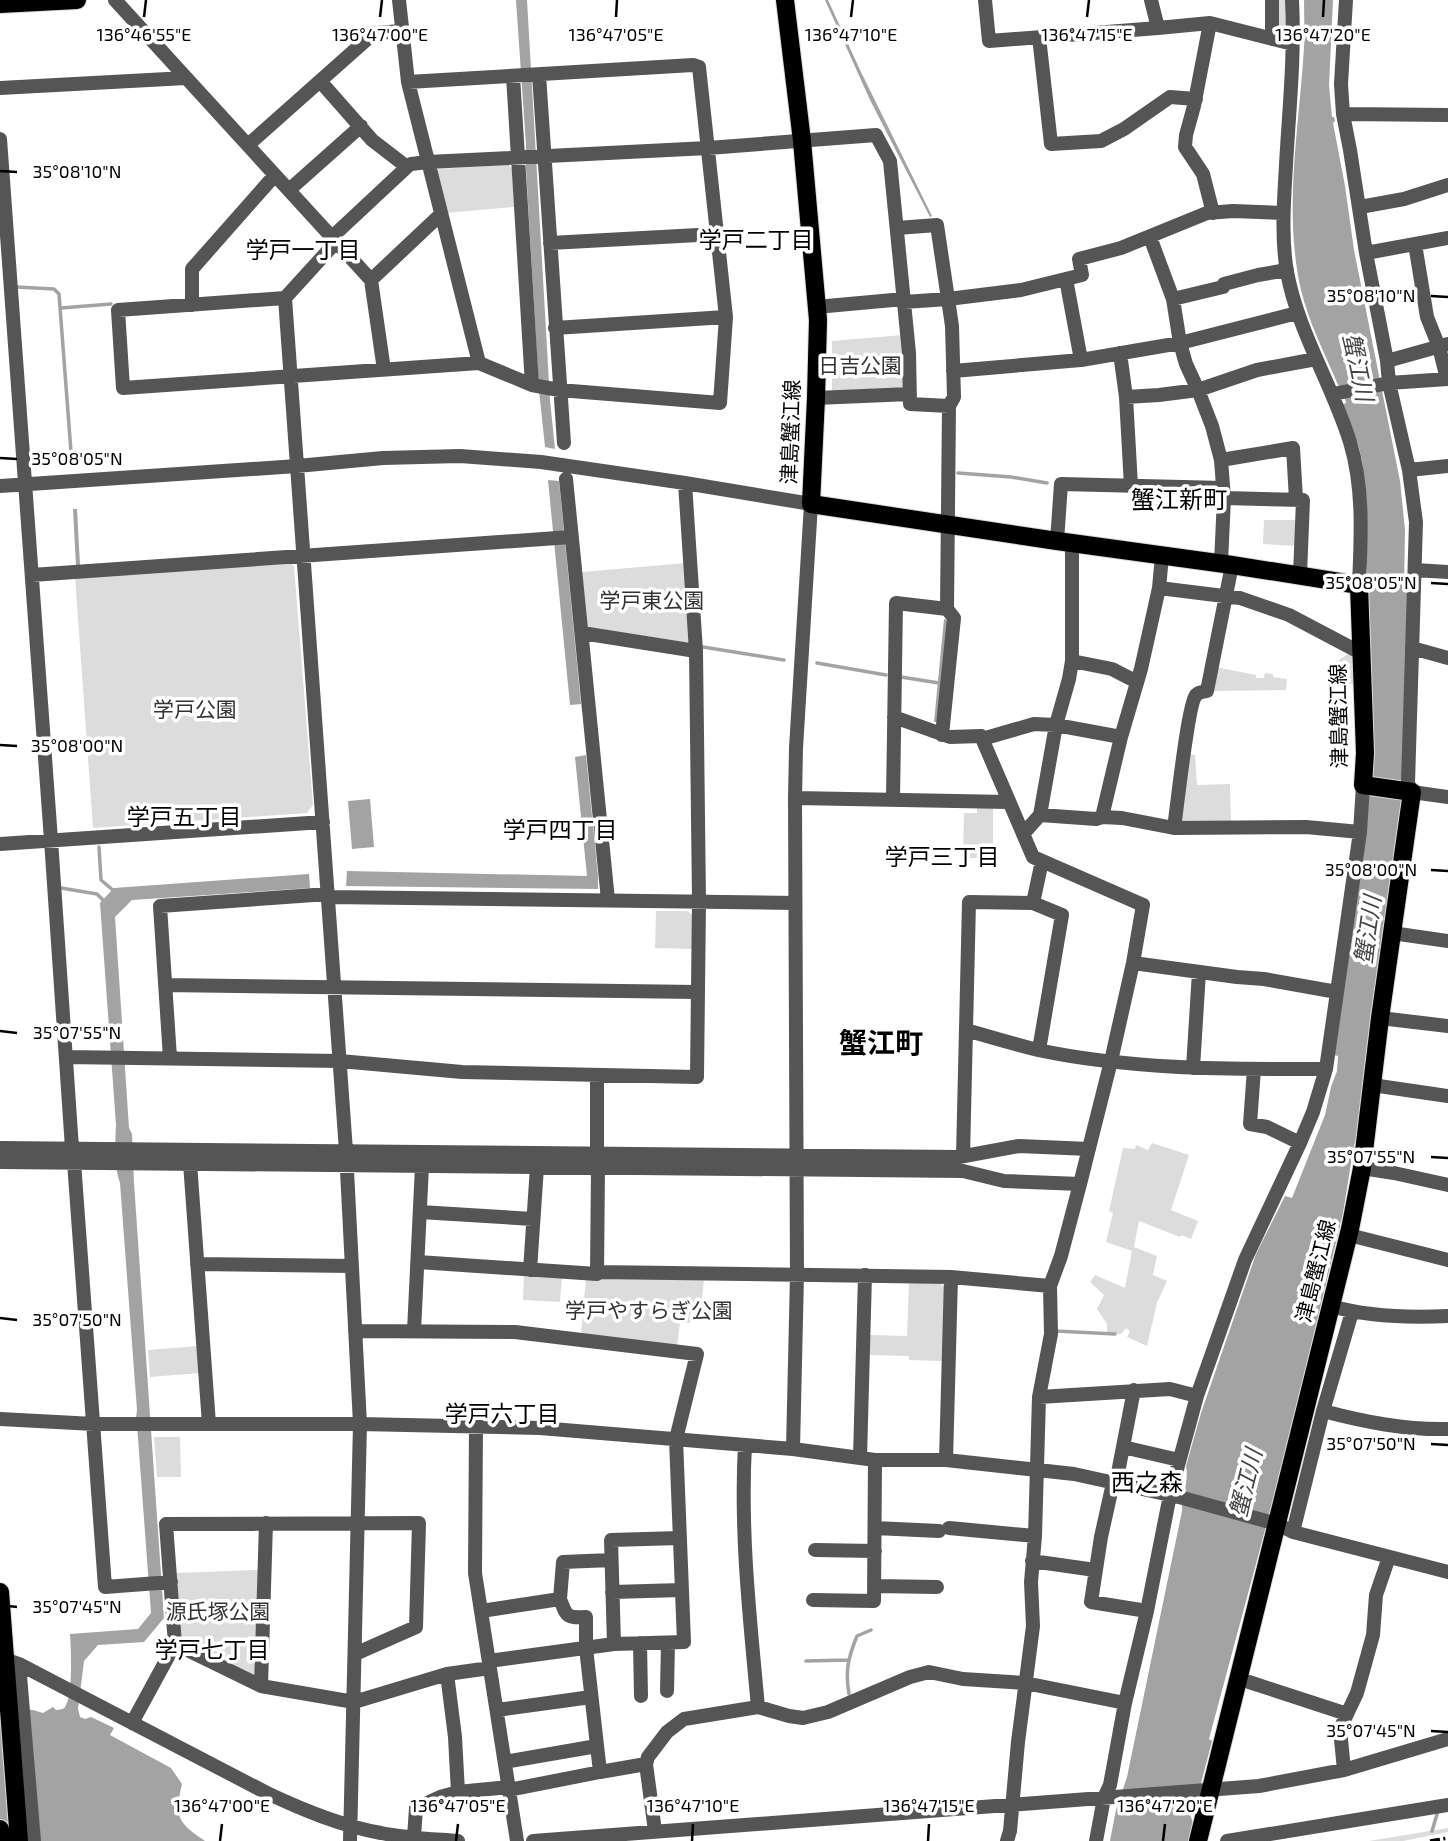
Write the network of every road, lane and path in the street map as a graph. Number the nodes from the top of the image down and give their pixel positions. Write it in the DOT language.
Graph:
graph roads {
  1 [pos="77,0"];
  2 [pos="115,0"];
  3 [pos="399,0"];
  4 [pos="785,0"];
  5 [pos="985,0"];
  6 [pos="1151,0"];
  7 [pos="1272,0"];
  8 [pos="1292,0"];
  9 [pos="1346,0"];
  10 [pos="0,4"];
  11 [pos="1210,23"];
  12 [pos="1158,27"];
  13 [pos="402,31"];
  14 [pos="1039,37"];
  15 [pos="1272,39"];
  16 [pos="1293,44"];
  17 [pos="536,75"];
  18 [pos="515,76"];
  19 [pos="186,78"];
  20 [pos="320,81"];
  21 [pos="408,82"];
  22 [pos="0,88"];
  23 [pos="1196,99"];
  24 [pos="1343,114"];
  25 [pos="1448,115"];
  26 [pos="361,126"];
  27 [pos="0,139"];
  28 [pos="802,141"];
  29 [pos="248,145"];
  30 [pos="708,148"];
  31 [pos="531,156"];
  32 [pos="428,162"];
  33 [pos="407,167"];
  34 [pos="275,175"];
  35 [pos="1448,185"];
  36 [pos="289,190"];
  37 [pos="1360,206"];
  38 [pos="1213,213"];
  39 [pos="1283,213"];
  40 [pos="440,215"];
  41 [pos="897,228"];
  42 [pos="717,234"];
  43 [pos="1150,237"];
  44 [pos="1448,238"];
  45 [pos="334,239"];
  46 [pos="550,243"];
  47 [pos="1415,244"];
  48 [pos="1366,253"];
  49 [pos="1287,270"];
  50 [pos="1066,279"];
  51 [pos="371,280"];
  52 [pos="285,298"];
  53 [pos="948,299"];
  54 [pos="1173,299"];
  55 [pos="904,301"];
  56 [pos="192,305"];
  57 [pos="816,307"];
  58 [pos="1297,313"];
  59 [pos="726,317"];
  60 [pos="555,328"];
  61 [pos="1180,343"];
  62 [pos="1443,345"];
  63 [pos="1120,353"];
  64 [pos="1316,359"];
  65 [pos="1081,360"];
  66 [pos="1387,361"];
  67 [pos="479,363"];
  68 [pos="384,370"];
  69 [pos="953,371"];
  70 [pos="291,376"];
  71 [pos="1448,379"];
  72 [pos="1389,383"];
  73 [pos="545,388"];
  74 [pos="1198,390"];
  75 [pos="910,394"];
  76 [pos="1335,394"];
  77 [pos="1126,397"];
  78 [pos="816,398"];
  79 [pos="949,406"];
  80 [pos="564,443"];
  81 [pos="1222,460"];
  82 [pos="297,466"];
  83 [pos="1448,466"];
  84 [pos="1409,470"];
  85 [pos="566,480"];
  86 [pos="685,483"];
  87 [pos="25,484"];
  88 [pos="0,486"];
  89 [pos="1131,486"];
  90 [pos="1224,493"];
  91 [pos="1296,499"];
  92 [pos="811,504"];
  93 [pos="948,525"];
  94 [pos="563,538"];
  95 [pos="1065,542"];
  96 [pos="304,556"];
  97 [pos="1163,556"];
  98 [pos="1226,564"];
  99 [pos="1415,570"];
  100 [pos="1448,572"];
  101 [pos="32,575"];
  102 [pos="1300,575"];
  103 [pos="1359,585"];
  104 [pos="1159,588"];
  105 [pos="1226,595"];
  106 [pos="947,609"];
  107 [pos="582,633"];
  108 [pos="1412,648"];
  109 [pos="696,651"];
  110 [pos="1361,653"];
  111 [pos="1448,658"];
  112 [pos="1072,661"];
  113 [pos="1137,682"];
  114 [pos="894,717"];
  115 [pos="1056,725"];
  116 [pos="942,735"];
  117 [pos="1121,737"];
  118 [pos="982,738"];
  119 [pos="1365,785"];
  120 [pos="1412,792"];
  121 [pos="1448,797"];
  122 [pos="795,798"];
  123 [pos="893,799"];
  124 [pos="1009,802"];
  125 [pos="1040,815"];
  126 [pos="1102,817"];
  127 [pos="323,822"];
  128 [pos="1174,828"];
  129 [pos="1360,832"];
  130 [pos="1023,834"];
  131 [pos="51,840"];
  132 [pos="0,844"];
  133 [pos="1042,861"];
  134 [pos="328,896"];
  135 [pos="608,900"];
  136 [pos="699,901"];
  137 [pos="795,903"];
  138 [pos="1033,903"];
  139 [pos="1392,933"];
  140 [pos="1448,941"];
  141 [pos="1133,963"];
  142 [pos="1199,972"];
  143 [pos="165,985"];
  144 [pos="335,989"];
  145 [pos="697,992"];
  146 [pos="1337,992"];
  147 [pos="1380,1018"];
  148 [pos="1448,1026"];
  149 [pos="966,1030"];
  150 [pos="1039,1050"];
  151 [pos="66,1057"];
  152 [pos="170,1058"];
  153 [pos="340,1061"];
  154 [pos="1111,1061"];
  155 [pos="1193,1068"];
  156 [pos="1254,1069"];
  157 [pos="1326,1069"];
  158 [pos="597,1075"];
  159 [pos="1372,1085"];
  160 [pos="1448,1096"];
  161 [pos="1300,1143"];
  162 [pos="0,1147"];
  163 [pos="1089,1149"];
  164 [pos="73,1155"];
  165 [pos="135,1156"];
  166 [pos="347,1158"];
  167 [pos="598,1160"];
  168 [pos="0,1161"];
  169 [pos="962,1161"];
  170 [pos="797,1162"];
  171 [pos="190,1163"];
  172 [pos="422,1166"];
  173 [pos="537,1167"];
  174 [pos="1362,1168"];
  175 [pos="1448,1183"];
  176 [pos="1080,1184"];
  177 [pos="420,1212"];
  178 [pos="533,1219"];
  179 [pos="1349,1235"];
  180 [pos="1448,1260"];
  181 [pos="418,1262"];
  182 [pos="197,1264"];
  183 [pos="352,1266"];
  184 [pos="530,1270"];
  185 [pos="597,1272"];
  186 [pos="797,1275"];
  187 [pos="865,1275"];
  188 [pos="951,1276"];
  189 [pos="1050,1286"];
  190 [pos="1331,1306"];
  191 [pos="1352,1312"];
  192 [pos="1448,1316"];
  193 [pos="355,1331"];
  194 [pos="414,1331"];
  195 [pos="1134,1390"];
  196 [pos="1197,1396"];
  197 [pos="1039,1397"];
  198 [pos="1323,1411"];
  199 [pos="0,1419"];
  200 [pos="94,1424"];
  201 [pos="209,1424"];
  202 [pos="360,1424"];
  203 [pos="476,1426"];
  204 [pos="1448,1429"];
  205 [pos="676,1439"];
  206 [pos="745,1445"];
  207 [pos="1123,1447"];
  208 [pos="793,1449"];
  209 [pos="860,1458"];
  210 [pos="876,1460"];
  211 [pos="946,1460"];
  212 [pos="1179,1460"];
  213 [pos="1037,1469"];
  214 [pos="1115,1483"];
  215 [pos="1175,1496"];
  216 [pos="266,1523"];
  217 [pos="358,1523"];
  218 [pos="1281,1527"];
  219 [pos="875,1528"];
  220 [pos="1035,1536"];
  221 [pos="680,1538"];
  222 [pos="815,1549"];
  223 [pos="875,1551"];
  224 [pos="1389,1557"];
  225 [pos="611,1560"];
  226 [pos="1032,1561"];
  227 [pos="1096,1570"];
  228 [pos="1448,1572"];
  229 [pos="168,1582"];
  230 [pos="875,1586"];
  231 [pos="937,1587"];
  232 [pos="682,1590"];
  233 [pos="0,1592"];
  234 [pos="612,1592"];
  235 [pos="561,1599"];
  236 [pos="813,1600"];
  237 [pos="481,1611"];
  238 [pos="1147,1611"];
  239 [pos="640,1643"];
  240 [pos="668,1643"];
  241 [pos="175,1644"];
  242 [pos="614,1644"];
  243 [pos="586,1648"];
  244 [pos="355,1654"];
  245 [pos="489,1665"];
  246 [pos="13,1670"];
  247 [pos="447,1674"];
  248 [pos="1250,1682"];
  249 [pos="1025,1683"];
  250 [pos="261,1686"];
  251 [pos="667,1690"];
  252 [pos="641,1696"];
  253 [pos="591,1697"];
  254 [pos="354,1702"];
  255 [pos="1125,1703"];
  256 [pos="758,1707"];
  257 [pos="496,1710"];
  258 [pos="1348,1714"];
  259 [pos="132,1723"];
  260 [pos="1448,1738"];
  261 [pos="597,1746"];
  262 [pos="505,1762"];
  263 [pos="646,1764"];
  264 [pos="1344,1770"];
  265 [pos="600,1772"];
  266 [pos="509,1789"];
  267 [pos="1206,1791"];
  268 [pos="457,1792"];
  269 [pos="1109,1797"];
  270 [pos="1013,1804"];
  271 [pos="1448,1805"];
  272 [pos="0,1829"];
  273 [pos="655,1831"];
  274 [pos="351,1834"];
  275 [pos="414,1837"];
  276 [pos="1,1841"];
  277 [pos="19,1841"];
  278 [pos="34,1841"];
  279 [pos="458,1841"];
  280 [pos="517,1841"];
  281 [pos="533,1841"];
  282 [pos="1007,1841"];
  283 [pos="1096,1841"];
  284 [pos="1198,1841"];
  285 [pos="1227,1841"];
  1 -- 10 [label="main road"];
  2 -- 19 [label="street"];
  3 -- 13 [label="street"];
  4 -- 28 [label="main road, 津島蟹江線"];
  5 -- 14 [label="street"];
  6 -- 12 [label="street"];
  7 -- 15 [label="street"];
  8 -- 16 [label="street"];
  9 -- 24 [label="street"];
  11 -- 12 [label="street"];
  11 -- 15 [label="street"];
  11 -- 23 [label="street"];
  12 -- 14 [label="street"];
  13 -- 20 [label="street"];
  13 -- 21 [label="street"];
  14 -- 23 [label="street"];
  15 -- 16 [label="street"];
  16 -- 39 [label="street"];
  17 -- 18 [label="street"];
  17 -- 30 [label="street"];
  17 -- 31 [label="street"];
  18 -- 21 [label="street"];
  18 -- 31 [label="street"];
  19 -- 22 [label="street"];
  19 -- 29 [label="street"];
  20 -- 26 [label="street"];
  20 -- 29 [label="street"];
  21 -- 32 [label="street"];
  23 -- 38 [label="street"];
  24 -- 25 [label="street"];
  24 -- 37 [label="street"];
  26 -- 33 [label="street"];
  26 -- 36 [label="street"];
  27 -- 87 [label="street"];
  28 -- 30 [label="street"];
  28 -- 41 [label="street"];
  28 -- 57 [label="main road, 津島蟹江線"];
  29 -- 34 [label="street"];
  30 -- 31 [label="street"];
  30 -- 42 [label="street"];
  31 -- 32 [label="street"];
  31 -- 46 [label="street"];
  31 -- 73 [label="street"];
  32 -- 33 [label="street"];
  32 -- 40 [label="street"];
  33 -- 45 [label="street"];
  34 -- 36 [label="street"];
  34 -- 56 [label="street"];
  35 -- 37 [label="street"];
  36 -- 45 [label="street"];
  37 -- 48 [label="street"];
  38 -- 39 [label="street"];
  38 -- 43 [label="street"];
  39 -- 49 [label="street"];
  40 -- 51 [label="street"];
  40 -- 67 [label="street"];
  41 -- 53 [label="street"];
  41 -- 55 [label="street"];
  42 -- 46 [label="street"];
  42 -- 59 [label="street"];
  43 -- 50 [label="street"];
  43 -- 54 [label="street"];
  44 -- 47 [label="street"];
  45 -- 51 [label="street"];
  45 -- 52 [label="street"];
  46 -- 60 [label="street"];
  47 -- 48 [label="street"];
  47 -- 62 [label="street"];
  48 -- 66 [label="street"];
  49 -- 54 [label="street"];
  49 -- 58 [label="street"];
  50 -- 53 [label="street"];
  50 -- 65 [label="street"];
  51 -- 68 [label="street"];
  52 -- 56 [label="street"];
  52 -- 70 [label="street"];
  53 -- 55 [label="street"];
  53 -- 69 [label="street"];
  54 -- 61 [label="street"];
  55 -- 57 [label="street"];
  55 -- 75 [label="street"];
  56 -- 70 [label="street"];
  57 -- 78 [label="main road, 津島蟹江線"];
  58 -- 61 [label="street"];
  58 -- 64 [label="street"];
  59 -- 60 [label="street"];
  59 -- 73 [label="street"];
  60 -- 73 [label="street"];
  61 -- 63 [label="street"];
  61 -- 74 [label="street"];
  62 -- 66 [label="street"];
  62 -- 71 [label="street"];
  63 -- 65 [label="street"];
  63 -- 77 [label="street"];
  64 -- 74 [label="street"];
  64 -- 76 [label="street"];
  65 -- 69 [label="street"];
  66 -- 72 [label="street"];
  67 -- 68 [label="street"];
  67 -- 73 [label="street"];
  68 -- 70 [label="street"];
  69 -- 79 [label="street"];
  70 -- 82 [label="street"];
  71 -- 72 [label="street"];
  72 -- 76 [label="street"];
  72 -- 84 [label="street"];
  73 -- 80 [label="street"];
  74 -- 77 [label="street"];
  74 -- 81 [label="street"];
  75 -- 78 [label="street"];
  75 -- 79 [label="street"];
  76 -- 103 [label="street"];
  77 -- 89 [label="street"];
  78 -- 92 [label="main road, 津島蟹江線"];
  79 -- 93 [label="street"];
  81 -- 90 [label="street"];
  81 -- 91 [label="street"];
  82 -- 86 [label="street"];
  82 -- 87 [label="street"];
  82 -- 96 [label="street"];
  83 -- 84 [label="street"];
  84 -- 99 [label="street"];
  85 -- 94 [label="street"];
  86 -- 92 [label="street"];
  86 -- 109 [label="street"];
  87 -- 88 [label="street"];
  87 -- 101 [label="street"];
  89 -- 90 [label="street"];
  89 -- 95 [label="street"];
  90 -- 91 [label="street"];
  90 -- 98 [label="street"];
  91 -- 102 [label="street"];
  92 -- 93 [label="main road, 津島蟹江線"];
  92 -- 122 [label="street"];
  93 -- 95 [label="main road, 津島蟹江線"];
  93 -- 106 [label="street"];
  94 -- 96 [label="street"];
  94 -- 107 [label="street"];
  95 -- 97 [label="main road, 津島蟹江線"];
  95 -- 112 [label="street"];
  96 -- 101 [label="street"];
  96 -- 127 [label="street"];
  97 -- 98 [label="main road, 津島蟹江線"];
  97 -- 104 [label="street"];
  98 -- 102 [label="main road, 津島蟹江線"];
  98 -- 105 [label="street"];
  99 -- 100 [label="street"];
  99 -- 108 [label="street"];
  101 -- 131 [label="street"];
  102 -- 103 [label="main road, 津島蟹江線"];
  103 -- 110 [label="main road, 津島蟹江線"];
  104 -- 105 [label="street"];
  104 -- 113 [label="street"];
  105 -- 110 [label="street"];
  105 -- 128 [label="street"];
  106 -- 114 [label="street"];
  106 -- 116 [label="street"];
  107 -- 109 [label="street"];
  107 -- 135 [label="street"];
  108 -- 111 [label="street"];
  108 -- 120 [label="street"];
  109 -- 136 [label="street"];
  110 -- 119 [label="main road, 津島蟹江線"];
  112 -- 113 [label="street"];
  112 -- 115 [label="street"];
  113 -- 117 [label="street"];
  114 -- 116 [label="street"];
  114 -- 123 [label="street"];
  115 -- 117 [label="street"];
  115 -- 118 [label="street"];
  115 -- 125 [label="street"];
  116 -- 118 [label="street"];
  117 -- 126 [label="street"];
  118 -- 124 [label="street"];
  119 -- 120 [label="main road, 津島蟹江線"];
  119 -- 129 [label="street"];
  120 -- 121 [label="street"];
  120 -- 139 [label="main road, 津島蟹江線"];
  122 -- 123 [label="street"];
  122 -- 137 [label="street"];
  123 -- 124 [label="street"];
  124 -- 130 [label="street"];
  125 -- 126 [label="street"];
  125 -- 130 [label="street"];
  126 -- 128 [label="street"];
  127 -- 131 [label="street"];
  127 -- 134 [label="street"];
  128 -- 129 [label="street"];
  129 -- 146 [label="street"];
  130 -- 133 [label="street"];
  131 -- 132 [label="street"];
  131 -- 151 [label="street"];
  133 -- 138 [label="street"];
  133 -- 141 [label="street"];
  134 -- 135 [label="street"];
  134 -- 143 [label="street"];
  134 -- 144 [label="street"];
  135 -- 136 [label="street"];
  136 -- 137 [label="street"];
  136 -- 145 [label="street"];
  137 -- 170 [label="street"];
  138 -- 149 [label="street"];
  138 -- 150 [label="street"];
  139 -- 140 [label="street"];
  139 -- 147 [label="main road, 津島蟹江線"];
  141 -- 142 [label="street"];
  141 -- 154 [label="street"];
  142 -- 146 [label="street"];
  142 -- 155 [label="street"];
  143 -- 144 [label="street"];
  143 -- 152 [label="street"];
  144 -- 145 [label="street"];
  144 -- 153 [label="street"];
  145 -- 158 [label="street"];
  146 -- 157 [label="street"];
  147 -- 148 [label="street"];
  147 -- 159 [label="main road, 津島蟹江線"];
  149 -- 150 [label="street"];
  149 -- 169 [label="street"];
  150 -- 154 [label="street"];
  151 -- 152 [label="street"];
  151 -- 164 [label="street"];
  152 -- 153 [label="street"];
  153 -- 158 [label="street"];
  153 -- 166 [label="street"];
  154 -- 155 [label="street"];
  154 -- 163 [label="street"];
  155 -- 156 [label="street"];
  156 -- 157 [label="street"];
  156 -- 161 [label="street"];
  157 -- 161 [label="street"];
  158 -- 167 [label="street"];
  159 -- 160 [label="street"];
  159 -- 174 [label="main road, 津島蟹江線"];
  161 -- 196 [label="street"];
  162 -- 164 [label="street"];
  163 -- 169 [label="street"];
  163 -- 176 [label="street"];
  164 -- 165 [label="street"];
  164 -- 168 [label="street"];
  164 -- 200 [label="street"];
  165 -- 166 [label="street"];
  165 -- 171 [label="street"];
  166 -- 167 [label="street"];
  166 -- 171 [label="street"];
  166 -- 172 [label="street"];
  166 -- 183 [label="street"];
  167 -- 170 [label="street"];
  167 -- 173 [label="street"];
  167 -- 185 [label="street"];
  169 -- 170 [label="street"];
  169 -- 176 [label="street"];
  170 -- 186 [label="street"];
  171 -- 182 [label="street"];
  172 -- 173 [label="street"];
  172 -- 177 [label="street"];
  173 -- 178 [label="street"];
  174 -- 175 [label="street"];
  174 -- 179 [label="main road, 津島蟹江線"];
  176 -- 189 [label="street"];
  177 -- 178 [label="street"];
  177 -- 181 [label="street"];
  178 -- 184 [label="street"];
  179 -- 180 [label="street"];
  179 -- 190 [label="main road, 津島蟹江線"];
  181 -- 184 [label="street"];
  181 -- 194 [label="street"];
  182 -- 183 [label="street"];
  182 -- 201 [label="street"];
  183 -- 193 [label="street"];
  184 -- 185 [label="street"];
  185 -- 186 [label="street"];
  186 -- 187 [label="street"];
  186 -- 208 [label="street"];
  187 -- 188 [label="street"];
  187 -- 209 [label="street"];
  188 -- 189 [label="street"];
  188 -- 211 [label="street"];
  189 -- 197 [label="street"];
  190 -- 191 [label="street"];
  190 -- 218 [label="main road, 津島蟹江線"];
  191 -- 192 [label="street"];
  191 -- 198 [label="street"];
  193 -- 194 [label="street"];
  193 -- 202 [label="street"];
  194 -- 205 [label="street"];
  195 -- 196 [label="street"];
  195 -- 197 [label="street"];
  195 -- 207 [label="street"];
  196 -- 212 [label="street"];
  197 -- 213 [label="street"];
  198 -- 204 [label="street"];
  198 -- 218 [label="street"];
  199 -- 200 [label="street"];
  200 -- 201 [label="street"];
  200 -- 229 [label="street"];
  201 -- 202 [label="street"];
  202 -- 203 [label="street"];
  202 -- 217 [label="street"];
  203 -- 205 [label="street"];
  203 -- 237 [label="street"];
  205 -- 206 [label="street"];
  205 -- 221 [label="street"];
  206 -- 208 [label="street"];
  206 -- 256 [label="street"];
  207 -- 212 [label="street"];
  207 -- 214 [label="street"];
  208 -- 209 [label="street"];
  209 -- 210 [label="street"];
  210 -- 211 [label="street"];
  210 -- 219 [label="street"];
  211 -- 213 [label="street"];
  212 -- 215 [label="street"];
  213 -- 214 [label="street"];
  213 -- 220 [label="street"];
  214 -- 215 [label="street"];
  214 -- 227 [label="street"];
  215 -- 218 [label="street"];
  215 -- 238 [label="street"];
  216 -- 217 [label="street"];
  216 -- 229 [label="street"];
  216 -- 250 [label="street"];
  217 -- 244 [label="street"];
  217 -- 244 [label="street"];
  218 -- 224 [label="street"];
  218 -- 267 [label="main road, 津島蟹江線"];
  219 -- 220 [label="street"];
  219 -- 223 [label="street"];
  220 -- 226 [label="street"];
  221 -- 225 [label="street"];
  221 -- 232 [label="street"];
  222 -- 223 [label="street"];
  223 -- 230 [label="street"];
  224 -- 228 [label="street"];
  224 -- 258 [label="street"];
  225 -- 234 [label="street"];
  225 -- 235 [label="street"];
  226 -- 227 [label="street"];
  226 -- 249 [label="street"];
  227 -- 238 [label="street"];
  229 -- 241 [label="street"];
  230 -- 231 [label="street"];
  230 -- 236 [label="street"];
  232 -- 234 [label="street"];
  232 -- 240 [label="street"];
  233 -- 246 [label="main road"];
  234 -- 242 [label="street"];
  235 -- 237 [label="street"];
  235 -- 243 [label="street"];
  237 -- 245 [label="street"];
  238 -- 255 [label="street"];
  239 -- 240 [label="street"];
  239 -- 242 [label="street"];
  239 -- 252 [label="street"];
  240 -- 251 [label="street"];
  241 -- 250 [label="street"];
  241 -- 259 [label="street"];
  242 -- 243 [label="street"];
  243 -- 245 [label="street"];
  243 -- 253 [label="street"];
  244 -- 254 [label="street"];
  245 -- 247 [label="street"];
  245 -- 257 [label="street"];
  246 -- 259 [label="street"];
  246 -- 277 [label="main road"];
  246 -- 278 [label="street"];
  247 -- 254 [label="street"];
  247 -- 268 [label="street"];
  248 -- 258 [label="street"];
  249 -- 255 [label="street"];
  249 -- 256 [label="street"];
  249 -- 270 [label="street"];
  250 -- 254 [label="street"];
  253 -- 257 [label="street"];
  253 -- 261 [label="street"];
  254 -- 274 [label="street"];
  255 -- 269 [label="street"];
  256 -- 263 [label="street"];
  257 -- 262 [label="street"];
  258 -- 264 [label="street"];
  259 -- 274 [label="street"];
  260 -- 264 [label="street"];
  261 -- 262 [label="street"];
  261 -- 265 [label="street"];
  262 -- 266 [label="street"];
  263 -- 265 [label="street"];
  263 -- 273 [label="street"];
  264 -- 267 [label="street"];
  265 -- 266 [label="street"];
  266 -- 268 [label="street"];
  266 -- 280 [label="street"];
  267 -- 269 [label="street"];
  267 -- 284 [label="main road, 津島蟹江線"];
  268 -- 275 [label="street"];
  269 -- 270 [label="street"];
  269 -- 283 [label="street"];
  270 -- 273 [label="street"];
  270 -- 282 [label="street"];
  271 -- 285 [label="street"];
  272 -- 276 [label="main road"];
  273 -- 281 [label="street"];
  274 -- 275 [label="street"];
  275 -- 279 [label="street"];
}
